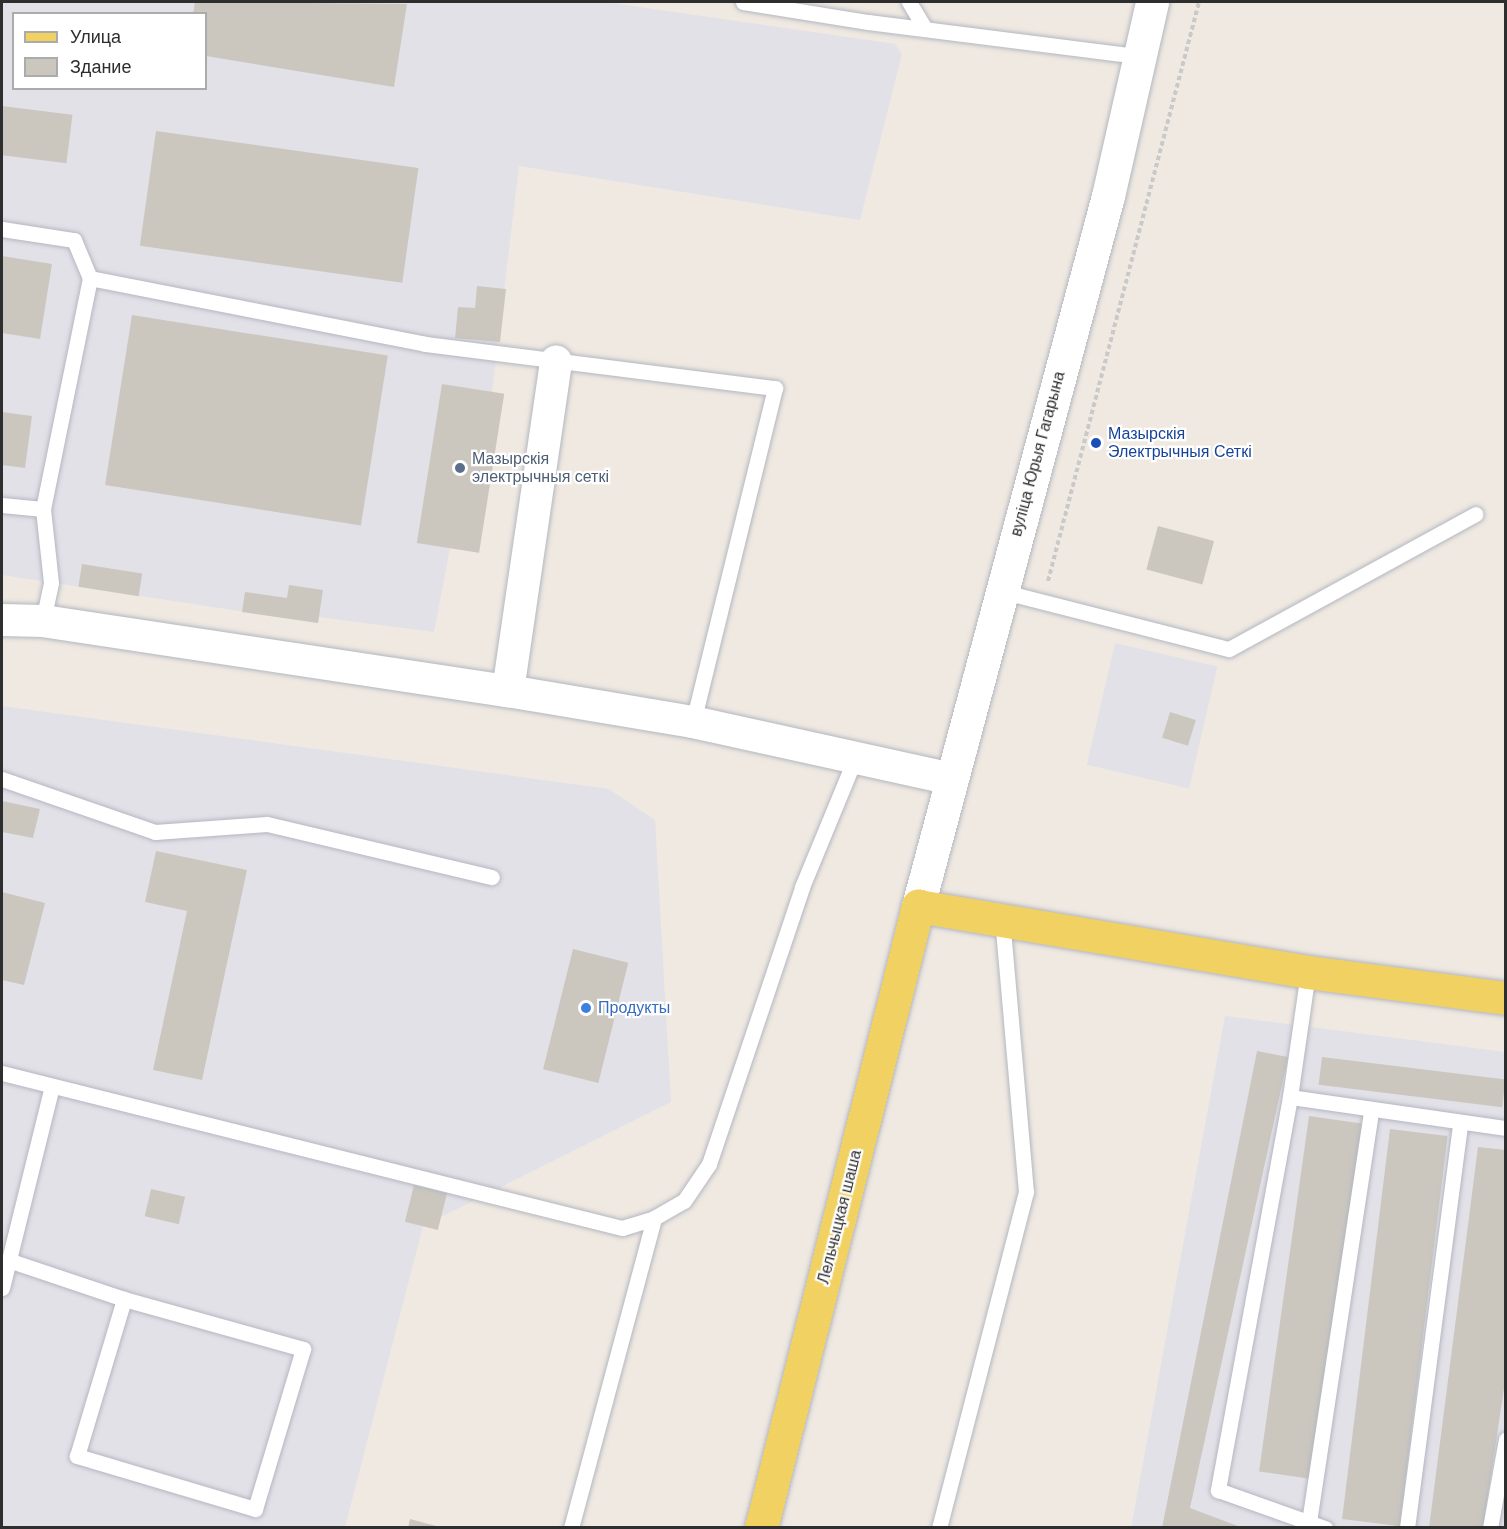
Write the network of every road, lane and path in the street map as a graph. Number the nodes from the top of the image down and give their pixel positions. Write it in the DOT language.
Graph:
graph roads {
  1 [pos="743,2"];
  2 [pos="909,2"];
  3 [pos="1152,2"];
  4 [pos="1198,2"];
  5 [pos="925,30"];
  6 [pos="1138,56"];
  7 [pos="2,229"];
  8 [pos="90,278"];
  9 [pos="556,361"];
  10 [pos="2,505"];
  11 [pos="43,509"];
  12 [pos="1476,514"];
  13 [pos="1001,591"];
  14 [pos="1042,602"];
  15 [pos="2,620"];
  16 [pos="43,621"];
  17 [pos="508,691"];
  18 [pos="693,722"];
  19 [pos="856,756"];
  20 [pos="952,778"];
  21 [pos="2,779"];
  22 [pos="492,877"];
  23 [pos="918,906"];
  24 [pos="1002,918"];
  25 [pos="1308,972"];
  26 [pos="1506,998"];
  27 [pos="2,1073"];
  28 [pos="52,1086"];
  29 [pos="1290,1097"];
  30 [pos="1371,1111"];
  31 [pos="1460,1124"];
  32 [pos="1506,1128"];
  33 [pos="654,1218"];
  34 [pos="8,1260"];
  35 [pos="2,1288"];
  36 [pos="124,1299"];
  37 [pos="1506,1439"];
  38 [pos="1309,1522"];
  39 [pos="571,1527"];
  40 [pos="761,1527"];
  41 [pos="939,1527"];
  42 [pos="1325,1527"];
  43 [pos="1407,1527"];
  44 [pos="1490,1527"];
  1 -- 5 [label="lane"];
  2 -- 5 [label="lane"];
  3 -- 6 [label="main road, вуліца Юрыя Гагарына"];
  4 -- 14 [label="path"];
  5 -- 6 [label="lane"];
  6 -- 13 [label="main road, вуліца Юрыя Гагарына"];
  7 -- 8 [label="lane"];
  8 -- 9 [label="lane"];
  8 -- 11 [label="lane"];
  9 -- 17 [label="street"];
  9 -- 18 [label="lane"];
  10 -- 11 [label="lane"];
  11 -- 16 [label="lane"];
  12 -- 14 [label="lane"];
  13 -- 14 [label="lane"];
  13 -- 20 [label="main road, вуліца Юрыя Гагарына"];
  15 -- 16 [label="street"];
  16 -- 17 [label="street"];
  17 -- 18 [label="street"];
  18 -- 19 [label="street"];
  19 -- 20 [label="street"];
  19 -- 33 [label="lane"];
  20 -- 23 [label="main road, вуліца Юрыя Гагарына"];
  21 -- 22 [label="lane"];
  23 -- 24 [label="main road"];
  23 -- 40 [label="main road, Лельчыцкая шаша"];
  24 -- 25 [label="main road"];
  24 -- 41 [label="lane"];
  25 -- 26 [label="main road"];
  25 -- 29 [label="lane"];
  27 -- 28 [label="lane"];
  28 -- 33 [label="lane"];
  28 -- 34 [label="lane"];
  29 -- 30 [label="lane"];
  29 -- 38 [label="lane"];
  30 -- 31 [label="lane"];
  30 -- 38 [label="lane"];
  31 -- 32 [label="lane"];
  31 -- 43 [label="lane"];
  33 -- 39 [label="lane"];
  34 -- 35 [label="lane"];
  34 -- 36 [label="lane"];
  36 -- 36 [label="lane"];
  37 -- 44 [label="lane"];
  38 -- 42 [label="lane"];
}
